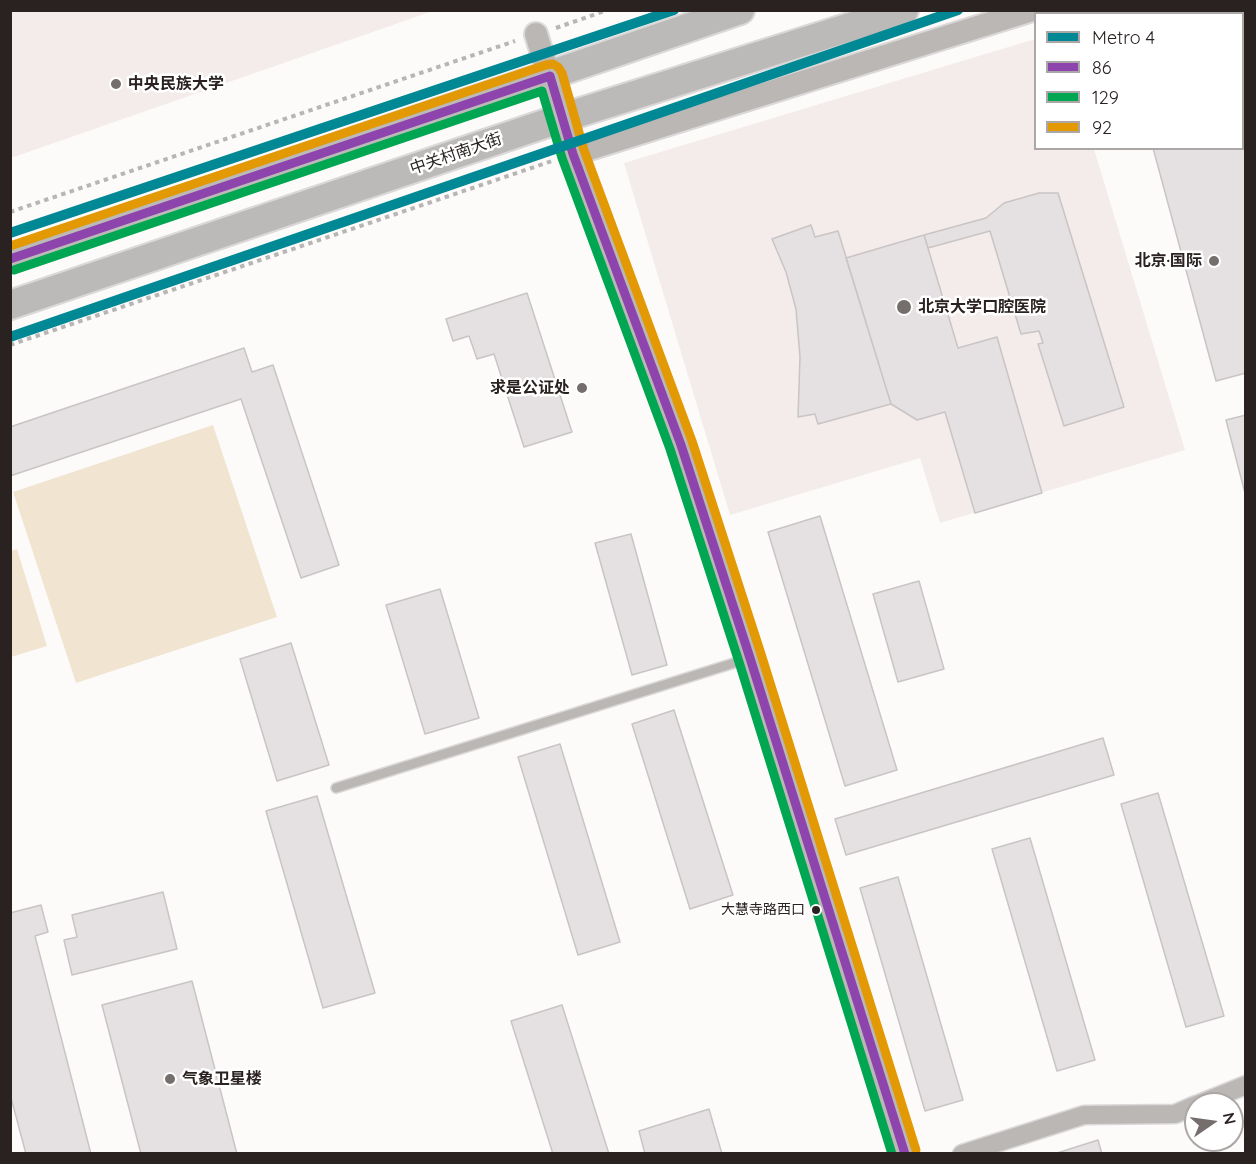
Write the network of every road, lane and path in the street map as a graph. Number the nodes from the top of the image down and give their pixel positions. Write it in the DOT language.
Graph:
graph roads {
  1 [pos="607,10"];
  2 [pos="740,10"];
  3 [pos="904,10"];
  4 [pos="1032,10"];
  5 [pos="1102,10"];
  6 [pos="1093,12"];
  7 [pos="536,34"];
  8 [pos="550,76"];
  9 [pos="562,118"];
  10 [pos="573,154"];
  11 [pos="10,212"];
  12 [pos="10,259"];
  13 [pos="10,305"];
  14 [pos="10,345"];
  15 [pos="750,658"];
  16 [pos="336,788"];
  17 [pos="1245,1085"];
  18 [pos="1228,1092"];
  19 [pos="1184,1110"];
  20 [pos="905,1154"];
  21 [pos="962,1154"];
  1 -- 7 [label="path"];
  2 -- 8 [label="main road"];
  3 -- 9 [label="main road, 中关村南大街"];
  4 -- 10 [label="street"];
  5 -- 6 [label="path"];
  7 -- 8 [label="street"];
  7 -- 11 [label="path"];
  8 -- 9 [label="street"];
  8 -- 12 [label="main road"];
  9 -- 10 [label="street"];
  9 -- 13 [label="main road, 中关村南大街"];
  10 -- 14 [label="path"];
  10 -- 15 [label="street"];
  15 -- 16 [label="lane"];
  15 -- 20 [label="street"];
  17 -- 18 [label="street"];
  19 -- 21 [label="street"];
}
